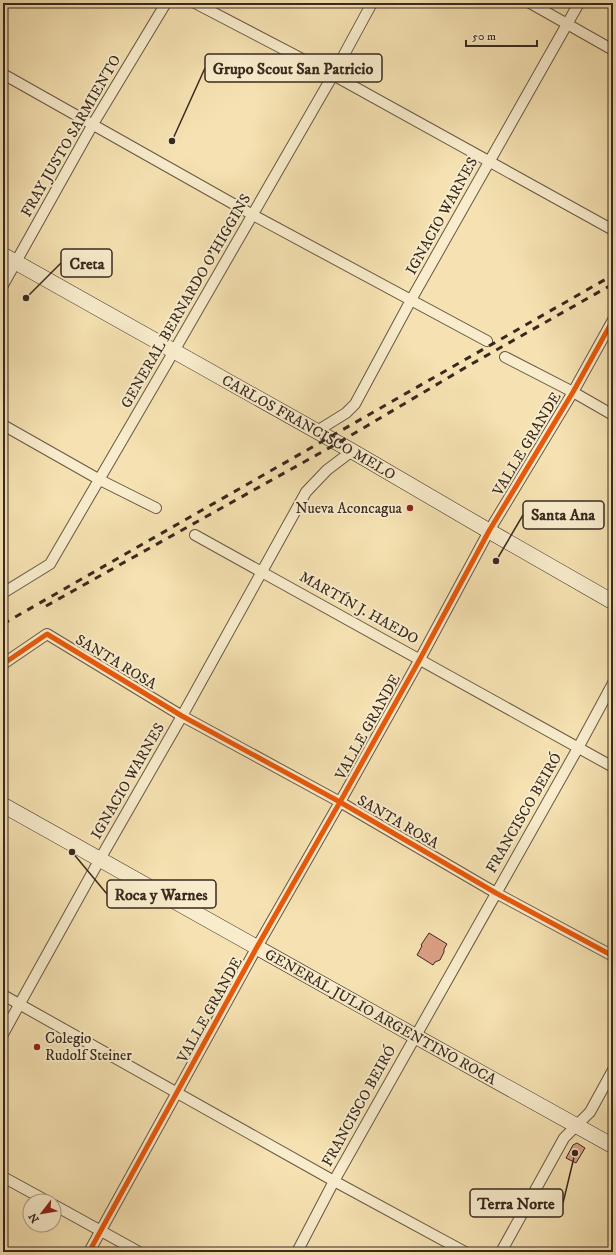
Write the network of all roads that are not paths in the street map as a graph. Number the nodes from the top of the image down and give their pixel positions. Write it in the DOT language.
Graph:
graph roads {
  1 [pos="166,3"];
  2 [pos="195,3"];
  3 [pos="372,3"];
  4 [pos="530,3"];
  5 [pos="580,3"];
  6 [pos="568,24"];
  7 [pos="613,50"];
  8 [pos="3,74"];
  9 [pos="333,75"];
  10 [pos="93,124"];
  11 [pos="489,162"];
  12 [pos="253,215"];
  13 [pos="613,230"];
  14 [pos="10,258"];
  15 [pos="3,285"];
  16 [pos="412,300"];
  17 [pos="613,320"];
  18 [pos="487,341"];
  19 [pos="174,352"];
  20 [pos="505,357"];
  21 [pos="573,392"];
  22 [pos="613,415"];
  23 [pos="3,425"];
  24 [pos="317,431"];
  25 [pos="352,450"];
  26 [pos="100,480"];
  27 [pos="156,508"];
  28 [pos="489,531"];
  29 [pos="194,534"];
  30 [pos="263,573"];
  31 [pos="3,593"];
  32 [pos="613,602"];
  33 [pos="420,659"];
  34 [pos="3,664"];
  35 [pos="613,683"];
  36 [pos="182,716"];
  37 [pos="578,748"];
  38 [pos="613,767"];
  39 [pos="340,802"];
  40 [pos="3,805"];
  41 [pos="100,860"];
  42 [pos="496,893"];
  43 [pos="257,947"];
  44 [pos="613,956"];
  45 [pos="3,996"];
  46 [pos="20,1005"];
  47 [pos="3,1034"];
  48 [pos="415,1036"];
  49 [pos="613,1070"];
  50 [pos="178,1093"];
  51 [pos="576,1126"];
  52 [pos="613,1146"];
  53 [pos="3,1177"];
  54 [pos="334,1181"];
  55 [pos="32,1193"];
  56 [pos="62,1209"];
  57 [pos="101,1231"];
  58 [pos="89,1252"];
  59 [pos="139,1252"];
  60 [pos="297,1252"];
  61 [pos="465,1252"];
  62 [pos="501,1252"];
  1 -- 10 [label="street, FRAY JUSTO SARMIENTO"];
  2 -- 9 [label="street"];
  3 -- 9 [label="street, GENERAL BERNARDO O'HIGGINS"];
  4 -- 6 [label="street"];
  5 -- 6 [label="street, IGNACIO WARNES"];
  6 -- 7 [label="street"];
  6 -- 11 [label="street, IGNACIO WARNES"];
  8 -- 10 [label="street"];
  9 -- 11 [label="street"];
  9 -- 12 [label="street, GENERAL BERNARDO O'HIGGINS"];
  10 -- 12 [label="street"];
  10 -- 14 [label="street, FRAY JUSTO SARMIENTO"];
  11 -- 13 [label="street"];
  11 -- 16 [label="street, IGNACIO WARNES"];
  12 -- 16 [label="street"];
  12 -- 19 [label="street, GENERAL BERNARDO O'HIGGINS"];
  14 -- 15 [label="street, FRAY JUSTO SARMIENTO"];
  14 -- 19 [label="street, CARLOS FRANCISCO MELO"];
  16 -- 18 [label="street"];
  16 -- 24 [label="street, IGNACIO WARNES"];
  17 -- 21 [label="street, VALLE GRANDE"];
  19 -- 24 [label="street, CARLOS FRANCISCO MELO"];
  19 -- 26 [label="street, GENERAL BERNARDO O'HIGGINS"];
  20 -- 21 [label="street"];
  21 -- 22 [label="street"];
  21 -- 28 [label="street, VALLE GRANDE"];
  23 -- 26 [label="street"];
  24 -- 25 [label="street, CARLOS FRANCISCO MELO"];
  25 -- 28 [label="street, CARLOS FRANCISCO MELO"];
  25 -- 30 [label="street, IGNACIO WARNES"];
  26 -- 27 [label="street"];
  26 -- 31 [label="street, GENERAL BERNARDO O'HIGGINS"];
  28 -- 32 [label="street, CARLOS FRANCISCO MELO"];
  28 -- 33 [label="street, VALLE GRANDE"];
  29 -- 30 [label="street, MARTÍN J. HAEDO"];
  30 -- 33 [label="street, MARTÍN J. HAEDO"];
  30 -- 36 [label="street, IGNACIO WARNES"];
  33 -- 37 [label="street, MARTÍN J. HAEDO"];
  33 -- 39 [label="street, VALLE GRANDE"];
  34 -- 36 [label="street, SANTA ROSA"];
  35 -- 37 [label="street, FRANCISCO BEIRÓ"];
  36 -- 39 [label="street, SANTA ROSA"];
  36 -- 41 [label="street, IGNACIO WARNES"];
  37 -- 38 [label="street, MARTÍN J. HAEDO"];
  37 -- 42 [label="street, FRANCISCO BEIRÓ"];
  39 -- 42 [label="street, SANTA ROSA"];
  39 -- 43 [label="street, VALLE GRANDE"];
  40 -- 41 [label="street, GENERAL JULIO ARGENTINO ROCA"];
  41 -- 43 [label="street, GENERAL JULIO ARGENTINO ROCA"];
  41 -- 46 [label="street, IGNACIO WARNES"];
  42 -- 44 [label="street, SANTA ROSA"];
  42 -- 48 [label="street, FRANCISCO BEIRÓ"];
  43 -- 48 [label="street, GENERAL JULIO ARGENTINO ROCA"];
  43 -- 50 [label="street, VALLE GRANDE"];
  45 -- 46 [label="street"];
  46 -- 47 [label="street, IGNACIO WARNES"];
  46 -- 50 [label="street"];
  48 -- 51 [label="street, GENERAL JULIO ARGENTINO ROCA"];
  48 -- 54 [label="street, FRANCISCO BEIRÓ"];
  49 -- 51 [label="street"];
  50 -- 54 [label="street"];
  50 -- 57 [label="street, VALLE GRANDE"];
  51 -- 52 [label="street, GENERAL JULIO ARGENTINO ROCA"];
  51 -- 62 [label="street"];
  53 -- 55 [label="street"];
  54 -- 60 [label="street, FRANCISCO BEIRÓ"];
  54 -- 61 [label="street"];
  56 -- 57 [label="street"];
  57 -- 58 [label="street, VALLE GRANDE"];
  57 -- 59 [label="street"];
}
